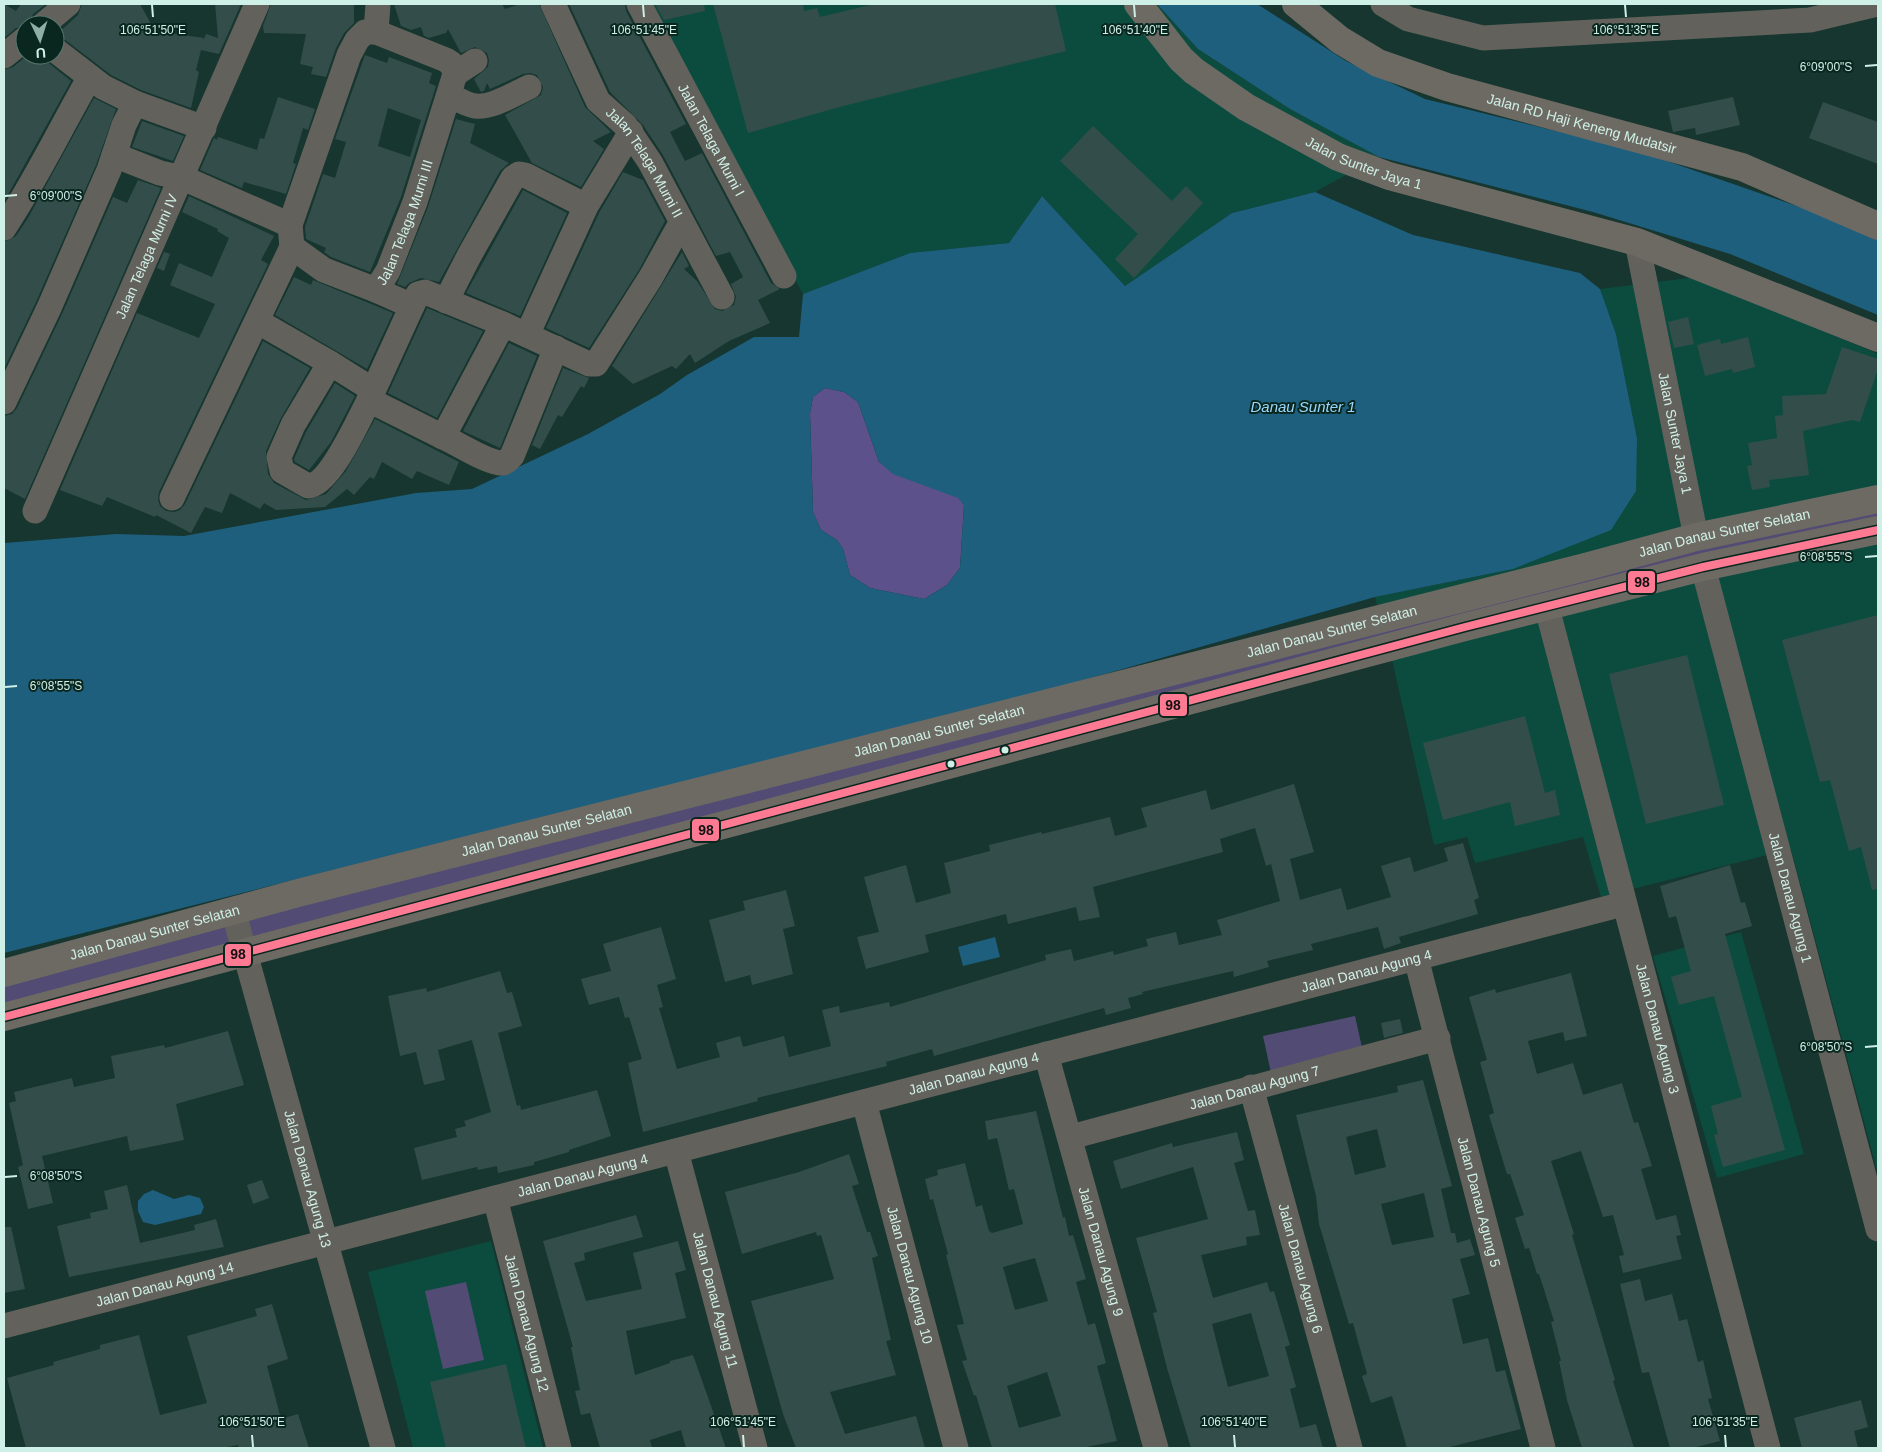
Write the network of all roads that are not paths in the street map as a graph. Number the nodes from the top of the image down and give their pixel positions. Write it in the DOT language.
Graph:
graph roads {
  1 [pos="68,4"];
  2 [pos="257,4"];
  3 [pos="378,4"];
  4 [pos="553,4"];
  5 [pos="638,4"];
  6 [pos="1138,4"];
  7 [pos="1296,4"];
  8 [pos="1383,4"];
  9 [pos="1877,4"];
  10 [pos="55,15"];
  11 [pos="376,32"];
  12 [pos="15,47"];
  13 [pos="4,56"];
  14 [pos="65,58"];
  15 [pos="90,77"];
  16 [pos="460,77"];
  17 [pos="529,87"];
  18 [pos="135,103"];
  19 [pos="204,128"];
  20 [pos="631,132"];
  21 [pos="114,156"];
  22 [pos="183,178"];
  23 [pos="586,206"];
  24 [pos="681,223"];
  25 [pos="1878,226"];
  26 [pos="4,228"];
  27 [pos="291,236"];
  28 [pos="1637,242"];
  29 [pos="784,276"];
  30 [pos="376,290"];
  31 [pos="722,297"];
  32 [pos="446,301"];
  33 [pos="412,306"];
  34 [pos="257,321"];
  35 [pos="503,324"];
  36 [pos="527,335"];
  37 [pos="1878,338"];
  38 [pos="556,348"];
  39 [pos="330,363"];
  40 [pos="371,395"];
  41 [pos="4,402"];
  42 [pos="443,437"];
  43 [pos="172,498"];
  44 [pos="1878,499"];
  45 [pos="35,511"];
  46 [pos="1878,530"];
  47 [pos="1696,537"];
  48 [pos="1703,566"];
  49 [pos="1547,608"];
  50 [pos="1623,904"];
  51 [pos="233,910"];
  52 [pos="244,954"];
  53 [pos="1416,958"];
  54 [pos="4,973"];
  55 [pos="4,1016"];
  56 [pos="1438,1038"];
  57 [pos="1046,1054"];
  58 [pos="1251,1087"];
  59 [pos="864,1102"];
  60 [pos="1071,1137"];
  61 [pos="676,1151"];
  62 [pos="494,1198"];
  63 [pos="1878,1228"];
  64 [pos="325,1242"];
  65 [pos="4,1326"];
  66 [pos="383,1448"];
  67 [pos="559,1448"];
  68 [pos="755,1448"];
  69 [pos="956,1448"];
  70 [pos="1156,1448"];
  71 [pos="1350,1448"];
  72 [pos="1543,1448"];
  73 [pos="1768,1448"];
  1 -- 10 [label="street"];
  2 -- 19 [label="street, Jalan Telaga Murni IV"];
  3 -- 11 [label="street"];
  4 -- 20 [label="street, Jalan Telaga Murni II"];
  5 -- 29 [label="street, Jalan Telaga Murni I"];
  6 -- 28 [label="street, Jalan Sunter Jaya 1"];
  7 -- 25 [label="street, Jalan RD Haji Keneng Mudatsir"];
  8 -- 9 [label="street"];
  11 -- 16 [label="street"];
  11 -- 27 [label="street"];
  12 -- 13 [label="street"];
  14 -- 15 [label="street"];
  15 -- 18 [label="street"];
  15 -- 26 [label="street"];
  16 -- 17 [label="street"];
  16 -- 30 [label="street, Jalan Telaga Murni III"];
  18 -- 19 [label="street"];
  18 -- 21 [label="street"];
  19 -- 22 [label="street, Jalan Telaga Murni IV"];
  20 -- 23 [label="street"];
  20 -- 24 [label="street, Jalan Telaga Murni II"];
  21 -- 22 [label="street, Jalan Telaga Murni III"];
  21 -- 41 [label="street"];
  22 -- 27 [label="street, Jalan Telaga Murni III"];
  22 -- 45 [label="street, Jalan Telaga Murni IV"];
  23 -- 32 [label="street"];
  23 -- 36 [label="street"];
  24 -- 31 [label="street, Jalan Telaga Murni II"];
  24 -- 38 [label="street"];
  27 -- 30 [label="street, Jalan Telaga Murni III"];
  27 -- 34 [label="street"];
  28 -- 37 [label="street, Jalan Sunter Jaya 1"];
  28 -- 47 [label="street, Jalan Sunter Jaya 1"];
  30 -- 33 [label="street"];
  32 -- 33 [label="street"];
  32 -- 35 [label="street"];
  33 -- 40 [label="street"];
  34 -- 39 [label="street"];
  34 -- 43 [label="street"];
  35 -- 36 [label="street"];
  35 -- 42 [label="street"];
  36 -- 38 [label="street"];
  38 -- 42 [label="street"];
  39 -- 40 [label="street"];
  39 -- 40 [label="street"];
  40 -- 42 [label="street"];
  44 -- 47 [label="street, Jalan Danau Sunter Selatan"];
  46 -- 48 [label="street, Jalan Danau Sunter Selatan"];
  47 -- 51 [label="street, Jalan Danau Sunter Selatan"];
  48 -- 49 [label="street, Jalan Danau Sunter Selatan"];
  48 -- 63 [label="street, Jalan Danau Agung 1"];
  49 -- 50 [label="street, Jalan Danau Agung 3"];
  49 -- 52 [label="street, Jalan Danau Sunter Selatan"];
  50 -- 53 [label="street, Jalan Danau Agung 4"];
  50 -- 73 [label="street, Jalan Danau Agung 3"];
  51 -- 52 [label="street, Jalan Danau Agung 13"];
  51 -- 54 [label="street, Jalan Danau Sunter Selatan"];
  52 -- 55 [label="street, Jalan Danau Sunter Selatan"];
  52 -- 64 [label="street, Jalan Danau Agung 13"];
  53 -- 56 [label="street, Jalan Danau Agung 5"];
  53 -- 57 [label="street, Jalan Danau Agung 4"];
  56 -- 58 [label="street, Jalan Danau Agung 7"];
  56 -- 72 [label="street, Jalan Danau Agung 5"];
  57 -- 59 [label="street, Jalan Danau Agung 4"];
  57 -- 60 [label="street, Jalan Danau Agung 9"];
  58 -- 60 [label="street, Jalan Danau Agung 7"];
  58 -- 71 [label="street, Jalan Danau Agung 6"];
  59 -- 61 [label="street, Jalan Danau Agung 4"];
  59 -- 69 [label="street, Jalan Danau Agung 10"];
  60 -- 70 [label="street, Jalan Danau Agung 9"];
  61 -- 62 [label="street, Jalan Danau Agung 4"];
  61 -- 68 [label="street, Jalan Danau Agung 11"];
  62 -- 64 [label="street, Jalan Danau Agung 4"];
  62 -- 67 [label="street, Jalan Danau Agung 12"];
  64 -- 65 [label="street, Jalan Danau Agung 14"];
  64 -- 66 [label="street, Jalan Danau Agung 13"];
}
